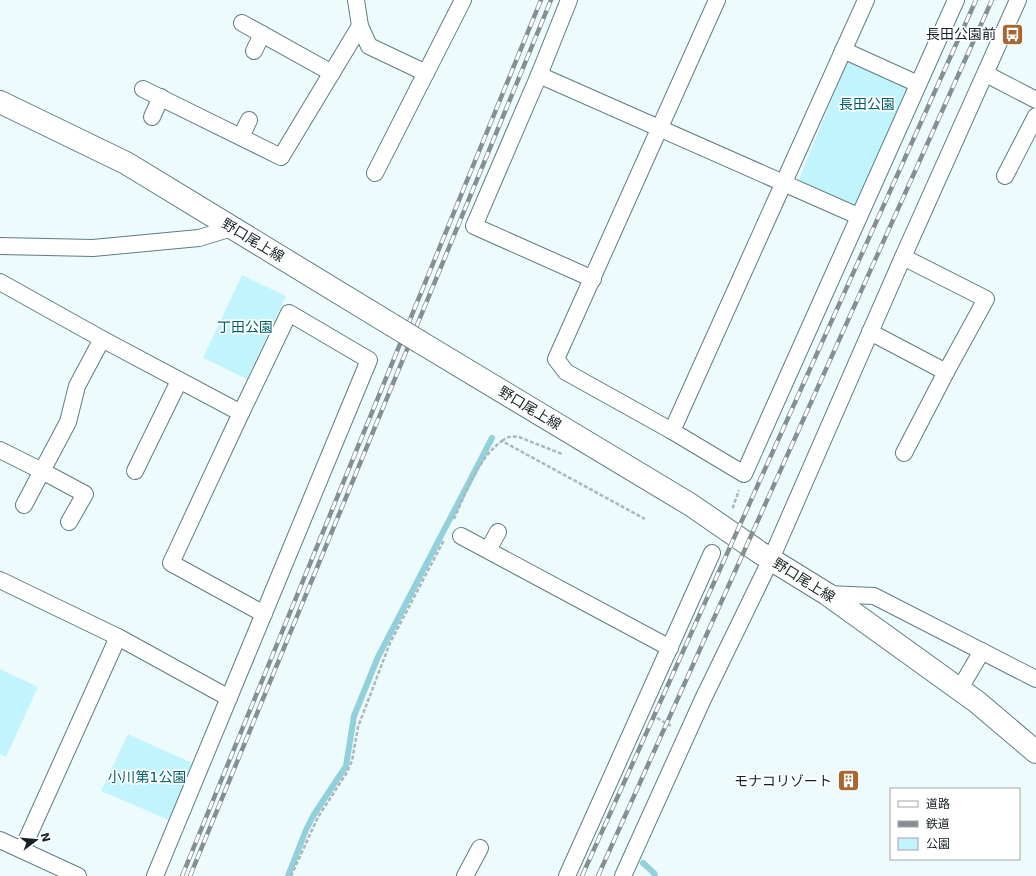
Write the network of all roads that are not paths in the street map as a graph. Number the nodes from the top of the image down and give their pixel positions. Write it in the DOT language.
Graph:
graph roads {
  1 [pos="356,0"];
  2 [pos="463,0"];
  3 [pos="569,0"];
  4 [pos="717,0"];
  5 [pos="866,0"];
  6 [pos="956,0"];
  7 [pos="1018,0"];
  8 [pos="242,23"];
  9 [pos="360,26"];
  10 [pos="262,34"];
  11 [pos="843,50"];
  12 [pos="254,51"];
  13 [pos="332,73"];
  14 [pos="426,74"];
  15 [pos="986,74"];
  16 [pos="539,75"];
  17 [pos="918,84"];
  18 [pos="143,89"];
  19 [pos="161,97"];
  20 [pos="1036,100"];
  21 [pos="0,102"];
  22 [pos="1036,116"];
  23 [pos="152,117"];
  24 [pos="249,120"];
  25 [pos="660,129"];
  26 [pos="241,137"];
  27 [pos="375,173"];
  28 [pos="1005,176"];
  29 [pos="783,183"];
  30 [pos="858,216"];
  31 [pos="232,228"];
  32 [pos="0,246"];
  33 [pos="902,257"];
  34 [pos="585,275"];
  35 [pos="0,282"];
  36 [pos="870,332"];
  37 [pos="102,339"];
  38 [pos="946,372"];
  39 [pos="179,381"];
  40 [pos="241,413"];
  41 [pos="672,431"];
  42 [pos="0,450"];
  43 [pos="904,453"];
  44 [pos="42,471"];
  45 [pos="135,471"];
  46 [pos="24,505"];
  47 [pos="69,522"];
  48 [pos="498,532"];
  49 [pos="454,535"];
  50 [pos="488,550"];
  51 [pos="712,553"];
  52 [pos="771,559"];
  53 [pos="2,585"];
  54 [pos="827,594"];
  55 [pos="264,614"];
  56 [pos="118,637"];
  57 [pos="670,648"];
  58 [pos="982,651"];
  59 [pos="1036,679"];
  60 [pos="959,690"];
  61 [pos="229,698"];
  62 [pos="1036,752"];
  63 [pos="0,840"];
  64 [pos="480,848"];
  65 [pos="22,850"];
  66 [pos="469,875"];
  67 [pos="78,876"];
  68 [pos="155,876"];
  69 [pos="567,876"];
  70 [pos="623,876"];
  1 -- 9 [label="street"];
  2 -- 14 [label="street"];
  3 -- 16 [label="street"];
  4 -- 25 [label="street"];
  5 -- 11 [label="street"];
  6 -- 17 [label="street"];
  7 -- 15 [label="street"];
  8 -- 10 [label="street"];
  9 -- 13 [label="street"];
  9 -- 14 [label="street"];
  10 -- 12 [label="street"];
  10 -- 13 [label="street"];
  11 -- 17 [label="street"];
  11 -- 29 [label="street"];
  13 -- 26 [label="street"];
  14 -- 27 [label="street"];
  15 -- 20 [label="street"];
  15 -- 33 [label="street"];
  16 -- 25 [label="street"];
  16 -- 34 [label="street"];
  17 -- 30 [label="street"];
  18 -- 19 [label="street"];
  19 -- 23 [label="street"];
  19 -- 26 [label="street"];
  21 -- 31 [label="main road, 野口尾上線"];
  22 -- 28 [label="street"];
  24 -- 26 [label="street"];
  25 -- 29 [label="street"];
  25 -- 34 [label="street"];
  29 -- 30 [label="street"];
  29 -- 41 [label="street"];
  30 -- 41 [label="street"];
  31 -- 32 [label="street"];
  31 -- 52 [label="main road, 野口尾上線, bridge"];
  33 -- 36 [label="street"];
  33 -- 38 [label="street"];
  34 -- 41 [label="street"];
  35 -- 37 [label="street"];
  36 -- 38 [label="street"];
  36 -- 52 [label="street"];
  37 -- 39 [label="street"];
  37 -- 44 [label="street"];
  38 -- 43 [label="street"];
  39 -- 40 [label="street"];
  39 -- 45 [label="street"];
  40 -- 55 [label="street"];
  40 -- 55 [label="street"];
  42 -- 44 [label="street"];
  44 -- 46 [label="street"];
  44 -- 47 [label="street"];
  48 -- 50 [label="street"];
  49 -- 50 [label="street"];
  50 -- 57 [label="street"];
  51 -- 57 [label="street"];
  52 -- 54 [label="main road, 野口尾上線"];
  52 -- 70 [label="street"];
  53 -- 56 [label="street"];
  54 -- 58 [label="street"];
  54 -- 60 [label="main road, 野口尾上線"];
  55 -- 61 [label="street"];
  56 -- 61 [label="street"];
  56 -- 65 [label="street"];
  57 -- 69 [label="street"];
  58 -- 59 [label="street"];
  58 -- 60 [label="street"];
  60 -- 62 [label="main road, 野口尾上線"];
  61 -- 68 [label="street"];
  63 -- 65 [label="street"];
  64 -- 66 [label="street"];
  65 -- 67 [label="street"];
}
